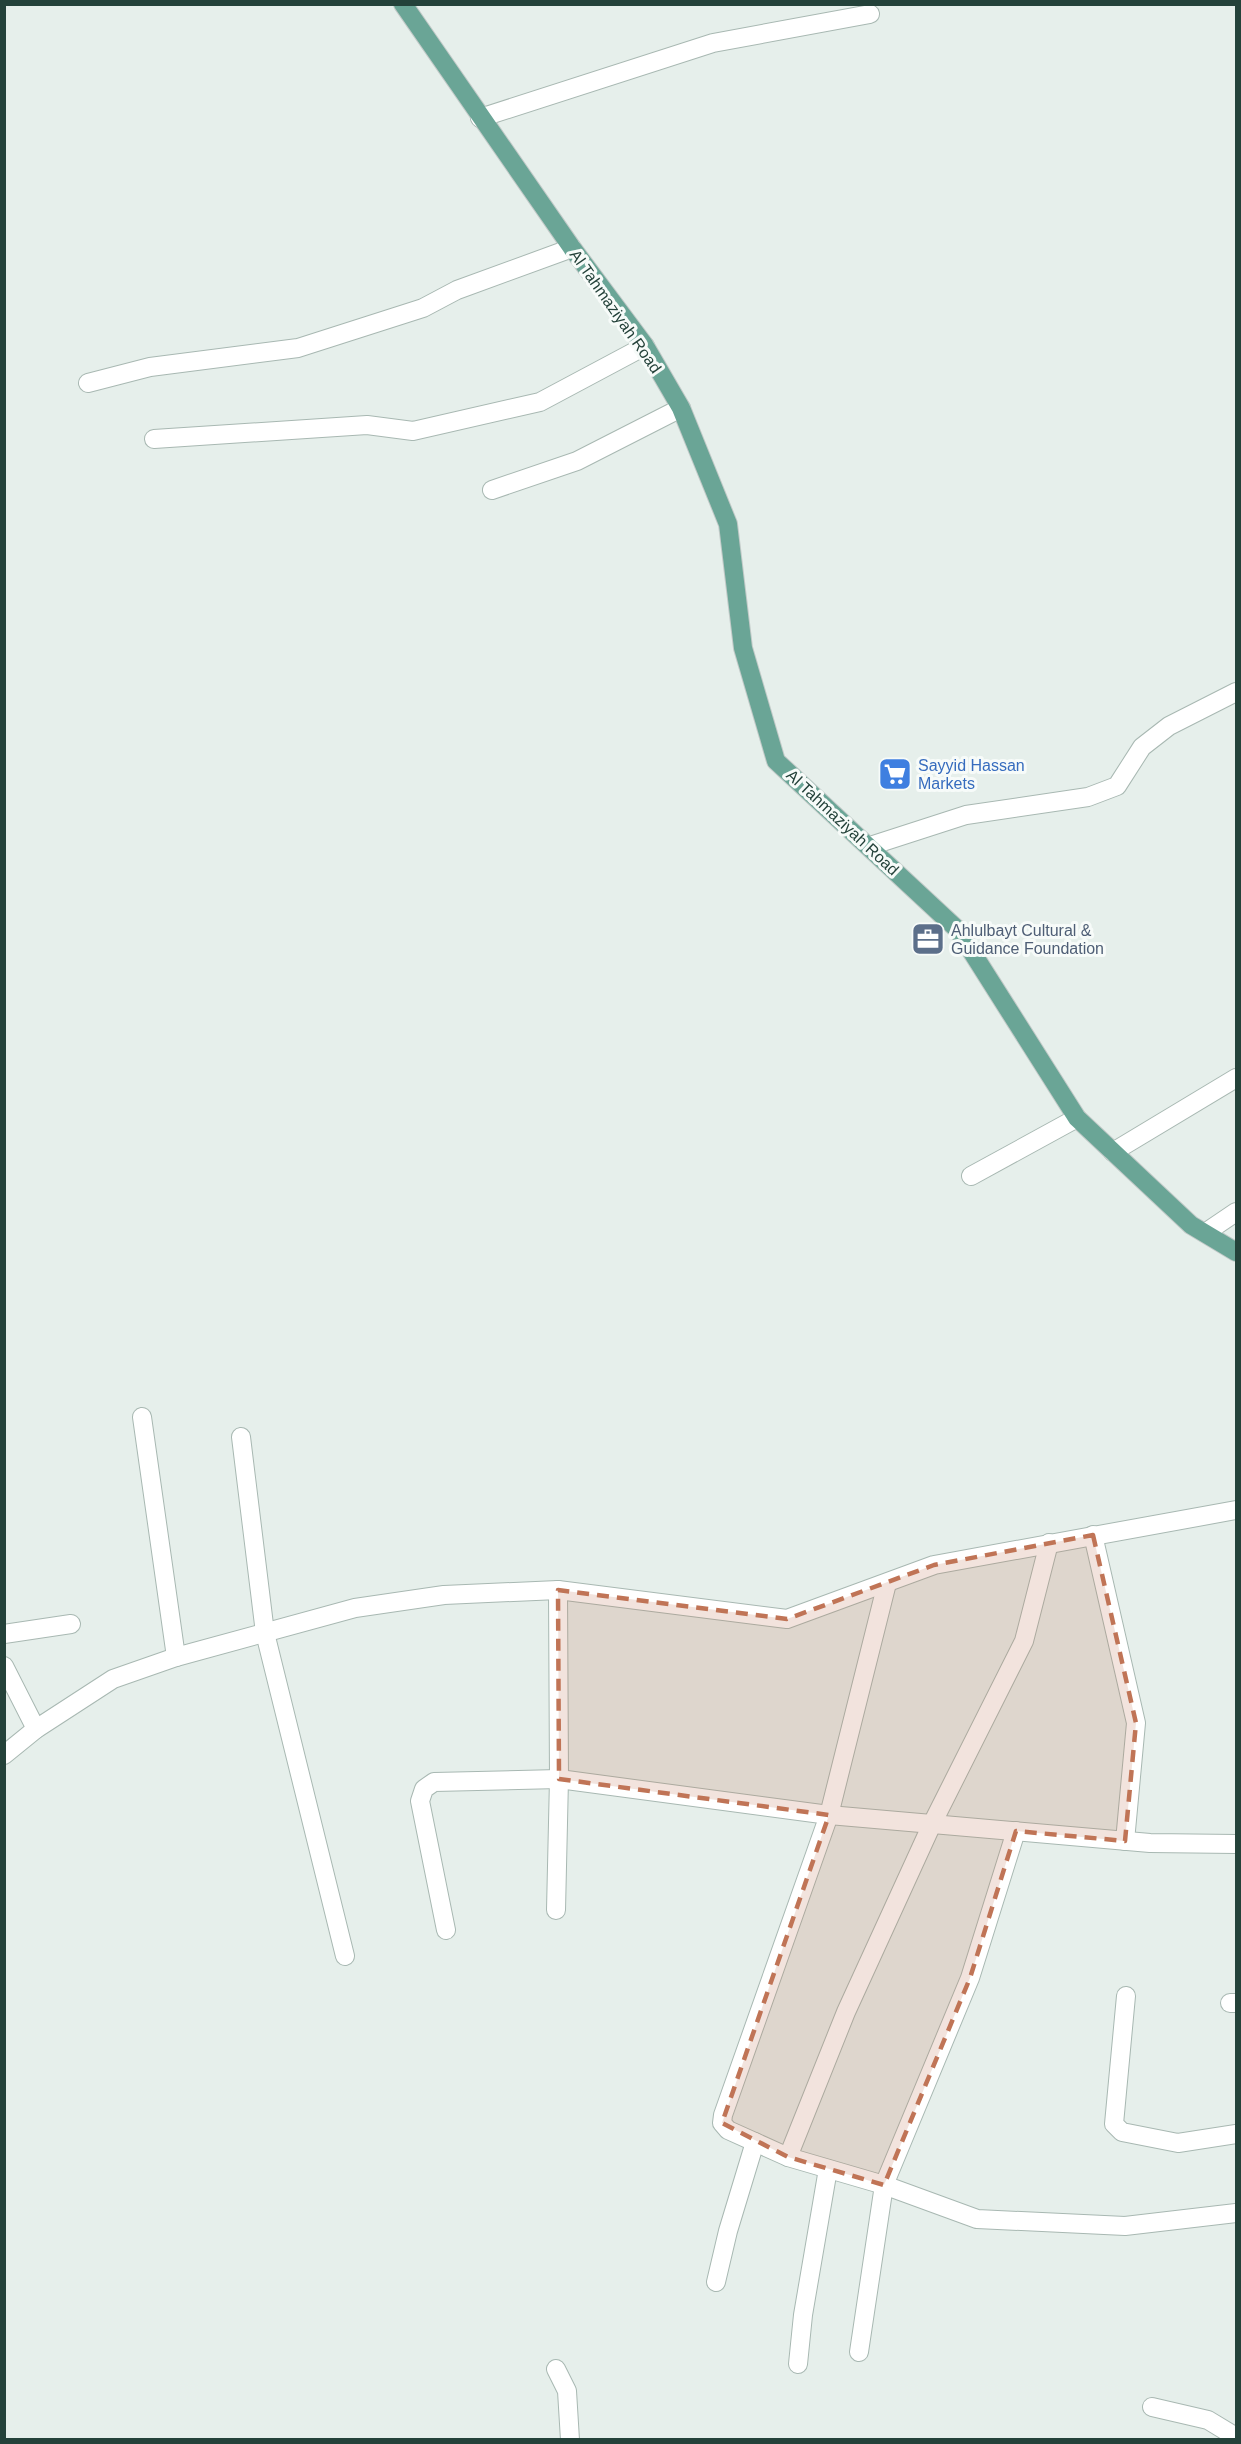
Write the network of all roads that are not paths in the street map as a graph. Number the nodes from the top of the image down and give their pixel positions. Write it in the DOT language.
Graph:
graph roads {
  1 [pos="403,4"];
  2 [pos="870,14"];
  3 [pos="480,118"];
  4 [pos="572,248"];
  5 [pos="645,346"];
  6 [pos="88,382"];
  7 [pos="681,408"];
  8 [pos="154,438"];
  9 [pos="492,490"];
  10 [pos="1236,692"];
  11 [pos="870,846"];
  12 [pos="1236,1078"];
  13 [pos="1077,1118"];
  14 [pos="1113,1152"];
  15 [pos="971,1176"];
  16 [pos="1236,1212"];
  17 [pos="1205,1233"];
  18 [pos="1236,1252"];
  19 [pos="142,1417"];
  20 [pos="241,1437"];
  21 [pos="1236,1510"];
  22 [pos="1093,1535"];
  23 [pos="1049,1543"];
  24 [pos="887,1583"];
  25 [pos="558,1590"];
  26 [pos="71,1624"];
  27 [pos="265,1633"];
  28 [pos="4,1634"];
  29 [pos="176,1657"];
  30 [pos="4,1666"];
  31 [pos="36,1729"];
  32 [pos="4,1755"];
  33 [pos="559,1779"];
  34 [pos="829,1815"];
  35 [pos="932,1824"];
  36 [pos="1016,1831"];
  37 [pos="1125,1841"];
  38 [pos="1236,1844"];
  39 [pos="556,1910"];
  40 [pos="446,1930"];
  41 [pos="345,1956"];
  42 [pos="1126,1996"];
  43 [pos="1236,2134"];
  44 [pos="755,2142"];
  45 [pos="788,2157"];
  46 [pos="828,2169"];
  47 [pos="884,2185"];
  48 [pos="1236,2213"];
  49 [pos="716,2282"];
  50 [pos="859,2352"];
  51 [pos="798,2364"];
  52 [pos="556,2369"];
  53 [pos="1152,2407"];
  54 [pos="1236,2437"];
  55 [pos="570,2439"];
  1 -- 3 [label="main road, Al Tahmaziyah Road"];
  2 -- 3 [label="street"];
  3 -- 4 [label="main road, Al Tahmaziyah Road"];
  4 -- 5 [label="main road, Al Tahmaziyah Road"];
  4 -- 6 [label="street"];
  5 -- 7 [label="main road, Al Tahmaziyah Road"];
  5 -- 8 [label="street"];
  7 -- 9 [label="street"];
  7 -- 11 [label="main road, Al Tahmaziyah Road"];
  10 -- 11 [label="street"];
  11 -- 13 [label="main road, Al Tahmaziyah Road"];
  12 -- 14 [label="street"];
  13 -- 14 [label="main road, Al Tahmaziyah Road"];
  13 -- 15 [label="street"];
  14 -- 17 [label="main road, Al Tahmaziyah Road"];
  16 -- 17 [label="street"];
  17 -- 18 [label="main road, Al Tahmaziyah Road"];
  19 -- 29 [label="street"];
  20 -- 27 [label="street"];
  21 -- 22 [label="street"];
  22 -- 23 [label="street"];
  22 -- 37 [label="street"];
  23 -- 24 [label="street"];
  23 -- 35 [label="street"];
  24 -- 25 [label="street"];
  24 -- 34 [label="street"];
  25 -- 27 [label="street"];
  25 -- 33 [label="street"];
  26 -- 28 [label="street"];
  27 -- 29 [label="street"];
  27 -- 41 [label="street"];
  29 -- 31 [label="street"];
  30 -- 31 [label="street"];
  31 -- 32 [label="street"];
  33 -- 34 [label="street"];
  33 -- 39 [label="street"];
  33 -- 40 [label="street"];
  34 -- 35 [label="street"];
  34 -- 44 [label="street"];
  35 -- 36 [label="street"];
  35 -- 45 [label="street"];
  36 -- 37 [label="street"];
  36 -- 47 [label="street"];
  37 -- 38 [label="street"];
  42 -- 43 [label="street"];
  44 -- 45 [label="street"];
  44 -- 49 [label="street"];
  45 -- 46 [label="street"];
  46 -- 47 [label="street"];
  46 -- 51 [label="street"];
  47 -- 48 [label="street"];
  47 -- 50 [label="street"];
  52 -- 55 [label="street"];
  53 -- 54 [label="street"];
}
